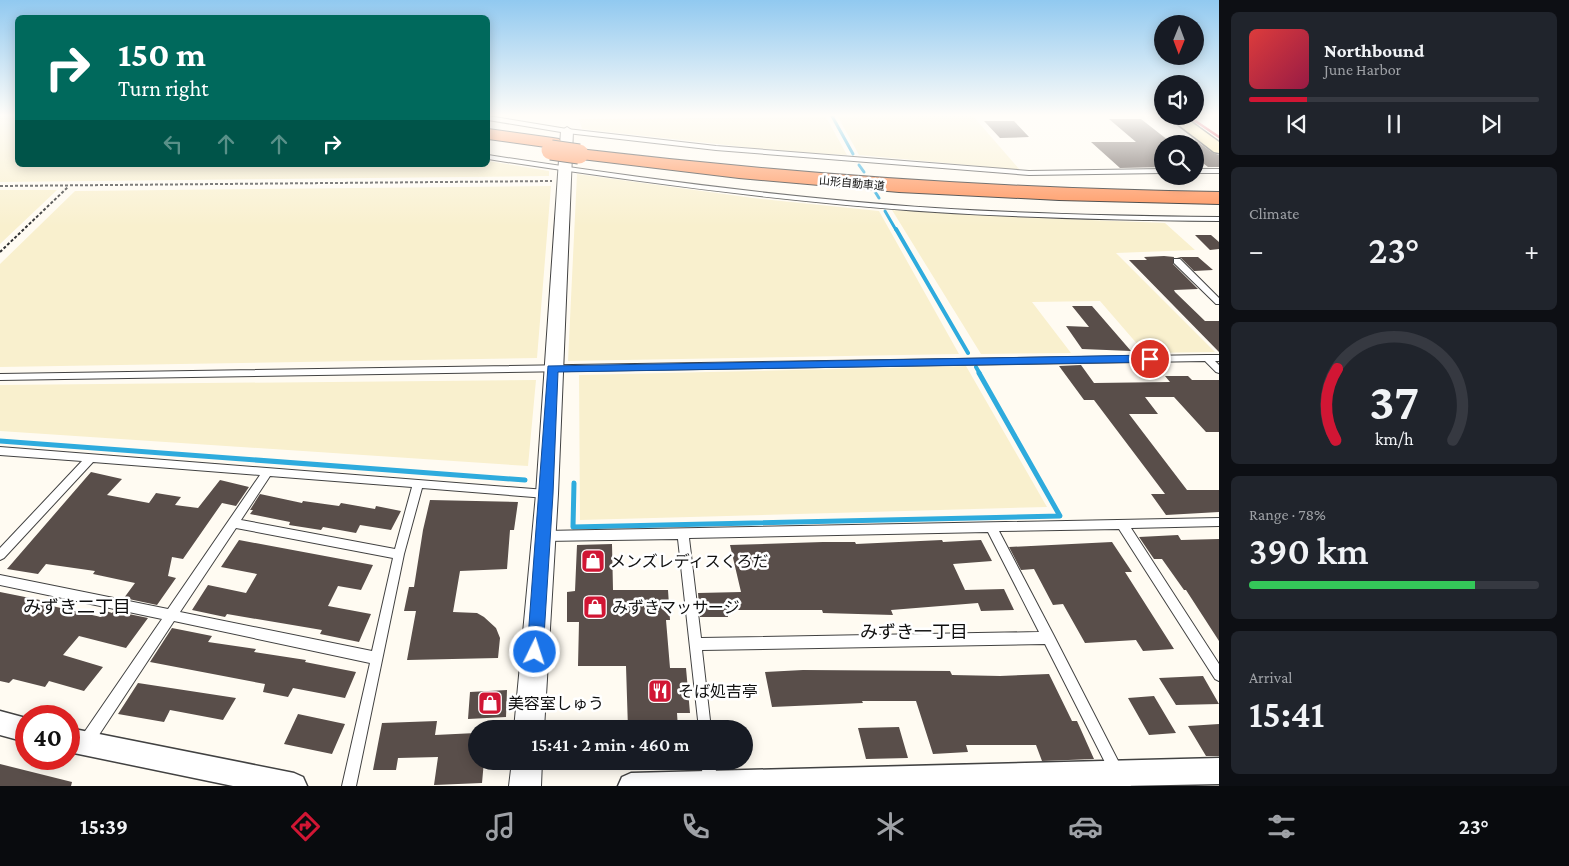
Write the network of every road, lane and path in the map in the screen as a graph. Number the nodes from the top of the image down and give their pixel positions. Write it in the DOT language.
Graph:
graph roads {
  1 [pos="565,153"];
  2 [pos="614,153"];
  3 [pos="629,153"];
  4 [pos="782,153"];
  5 [pos="490,157"];
  6 [pos="1154,171"];
  7 [pos="1204,171"];
  8 [pos="1219,171"];
  9 [pos="564,175"];
  10 [pos="0,186"];
  11 [pos="70,186"];
  12 [pos="1219,191"];
  13 [pos="1219,198"];
  14 [pos="1219,219"];
  15 [pos="0,252"];
  16 [pos="1177,261"];
  17 [pos="1219,302"];
  18 [pos="1207,358"];
  19 [pos="1219,358"];
  20 [pos="552,368"];
  21 [pos="1219,370"];
  22 [pos="0,377"];
  23 [pos="0,451"];
  24 [pos="91,458"];
  25 [pos="268,471"];
  26 [pos="418,484"];
  27 [pos="547,494"];
  28 [pos="1219,522"];
  29 [pos="234,523"];
  30 [pos="1122,524"];
  31 [pos="991,527"];
  32 [pos="683,534"];
  33 [pos="543,536"];
  34 [pos="400,554"];
  35 [pos="0,555"];
  36 [pos="0,580"];
  37 [pos="171,616"];
  38 [pos="1049,638"];
  39 [pos="697,644"];
  40 [pos="376,658"];
  41 [pos="1219,676"];
  42 [pos="530,720"];
  43 [pos="704,720"];
  44 [pos="0,724"];
  45 [pos="15,727"];
  46 [pos="80,738"];
  47 [pos="80,743"];
  48 [pos="526,770"];
  49 [pos="1219,771"];
  50 [pos="709,772"];
  51 [pos="1121,780"];
  52 [pos="1051,781"];
  53 [pos="925,782"];
  54 [pos="294,786"];
  55 [pos="349,786"];
  56 [pos="525,786"];
  57 [pos="631,786"];
  1 -- 9 [label="street"];
  2 -- 13 [label="highway, 山形自動車道"];
  3 -- 12 [label="highway, 山形自動車道"];
  4 -- 6 [label="lane"];
  5 -- 9 [label="lane"];
  7 -- 8 [label="lane"];
  9 -- 11 [label="path"];
  9 -- 14 [label="lane"];
  9 -- 20 [label="street"];
  10 -- 11 [label="path"];
  11 -- 15 [label="path"];
  16 -- 17 [label="lane"];
  18 -- 19 [label="lane"];
  18 -- 20 [label="lane"];
  18 -- 21 [label="lane"];
  20 -- 22 [label="lane"];
  20 -- 27 [label="street"];
  23 -- 24 [label="lane"];
  24 -- 25 [label="lane"];
  24 -- 35 [label="lane"];
  25 -- 26 [label="lane"];
  25 -- 29 [label="lane"];
  26 -- 27 [label="lane"];
  26 -- 34 [label="lane"];
  27 -- 33 [label="street"];
  28 -- 30 [label="lane"];
  29 -- 34 [label="lane"];
  29 -- 37 [label="lane"];
  30 -- 31 [label="lane"];
  30 -- 41 [label="lane"];
  31 -- 32 [label="lane"];
  31 -- 38 [label="lane"];
  32 -- 33 [label="lane"];
  32 -- 39 [label="lane"];
  33 -- 42 [label="street"];
  34 -- 40 [label="lane"];
  36 -- 37 [label="lane"];
  37 -- 40 [label="lane"];
  37 -- 46 [label="lane"];
  38 -- 39 [label="lane"];
  38 -- 51 [label="lane"];
  39 -- 43 [label="lane"];
  40 -- 55 [label="lane"];
  44 -- 45 [label="street"];
  47 -- 54 [label="street"];
  48 -- 56 [label="street"];
  49 -- 51 [label="street"];
  50 -- 53 [label="street"];
  50 -- 57 [label="street"];
  51 -- 52 [label="street"];
  52 -- 53 [label="street"];
}
